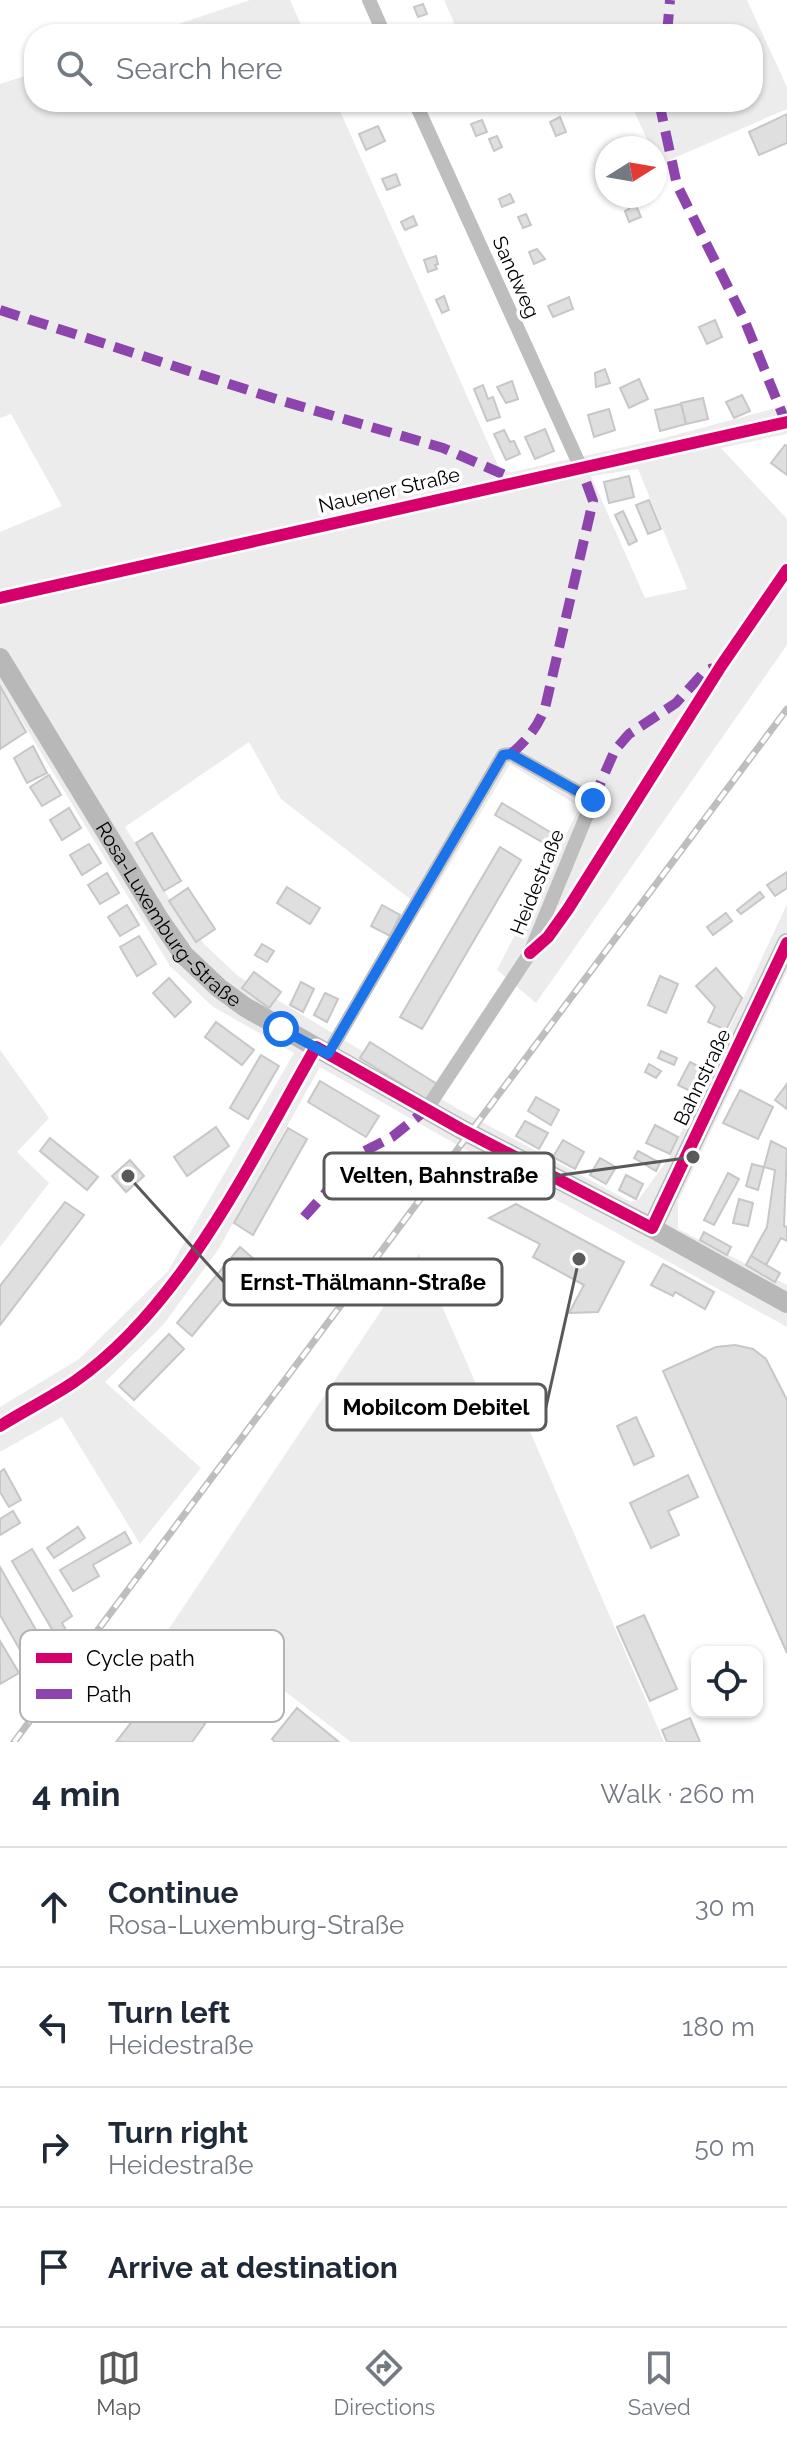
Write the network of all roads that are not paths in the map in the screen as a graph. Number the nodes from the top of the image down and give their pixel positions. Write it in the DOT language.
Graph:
graph roads {
  1 [pos="369,0"];
  2 [pos="380,24"];
  3 [pos="420,112"];
  4 [pos="787,422"];
  5 [pos="581,468"];
  6 [pos="0,598"];
  7 [pos="0,658"];
  8 [pos="787,943"];
  9 [pos="322,1050"];
  10 [pos="426,1110"];
  11 [pos="652,1228"];
  12 [pos="787,1303"];
  13 [pos="0,1426"];
  1 -- 2 [label="street"];
  3 -- 5 [label="street, Sandweg"];
  4 -- 5 [label="street, Nauener Straße"];
  5 -- 6 [label="street, Nauener Straße"];
  7 -- 9 [label="main road, Rosa-Luxemburg-Straße"];
  8 -- 11 [label="main road, Bahnstraße"];
  9 -- 10 [label="main road, Rosa-Luxemburg-Straße"];
  9 -- 10 [label="street, Heidestraße"];
  9 -- 13 [label="street"];
  10 -- 11 [label="main road, Rosa-Luxemburg-Straße"];
  11 -- 12 [label="main road, Rosa-Luxemburg-Straße"];
}
